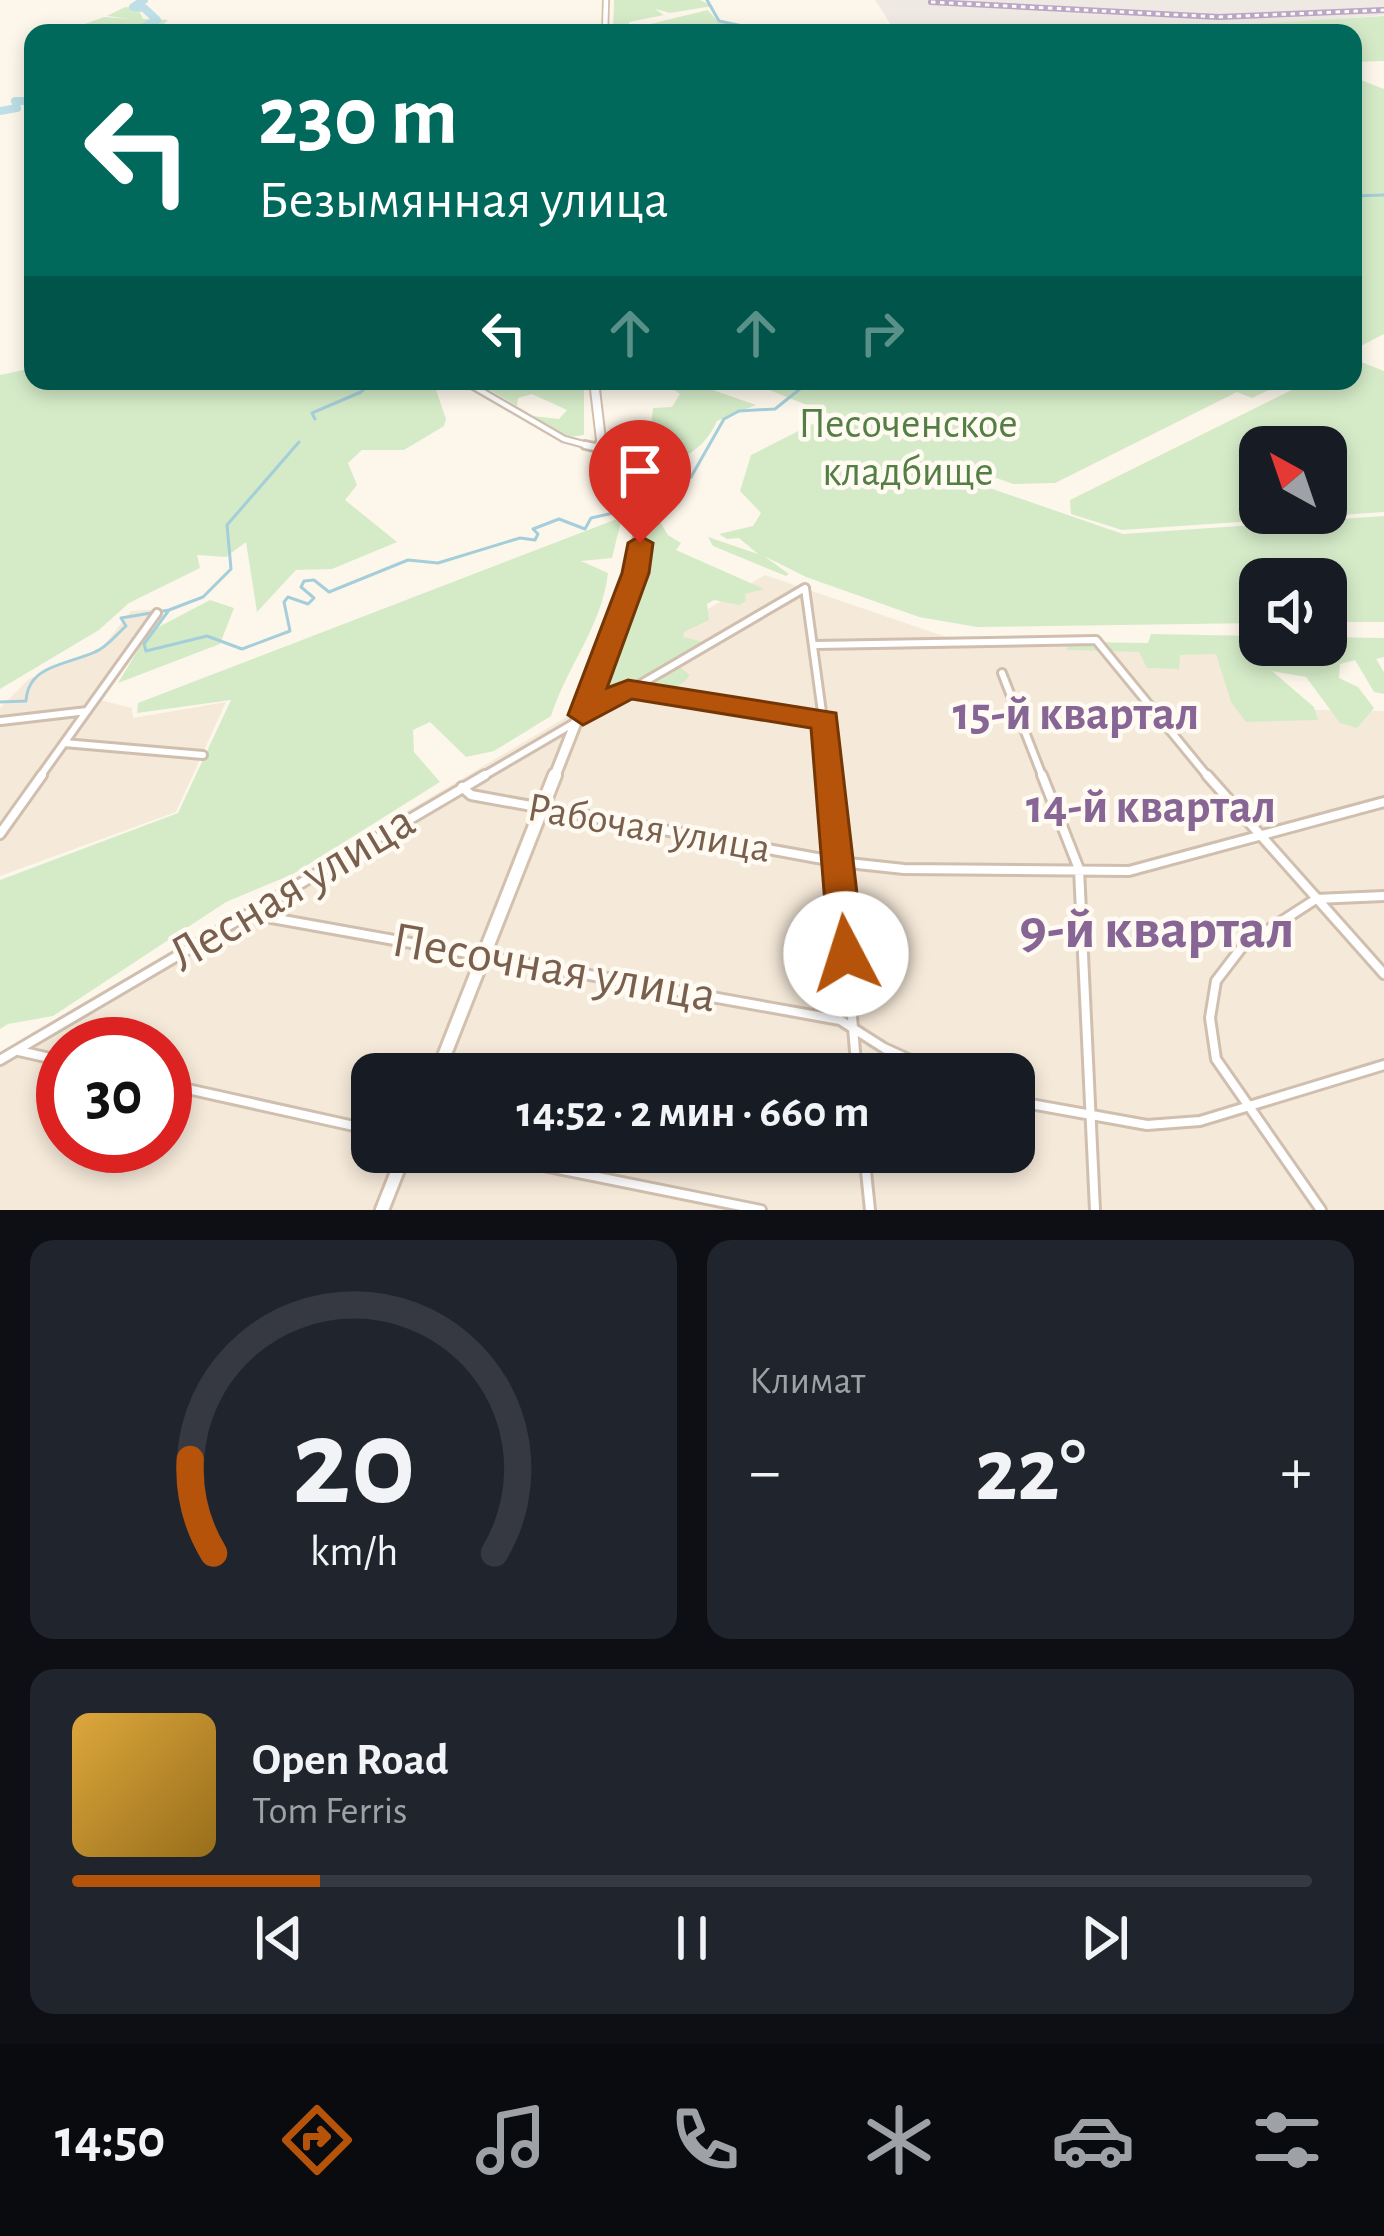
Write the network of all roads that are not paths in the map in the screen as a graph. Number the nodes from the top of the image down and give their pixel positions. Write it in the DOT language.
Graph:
graph roads {
  1 [pos="480,390"];
  2 [pos="594,390"];
  3 [pos="602,448"];
  4 [pos="157,613"];
  5 [pos="816,644"];
  6 [pos="1002,673"];
  7 [pos="628,689"];
  8 [pos="87,711"];
  9 [pos="583,715"];
  10 [pos="826,720"];
  11 [pos="1,721"];
  12 [pos="64,743"];
  13 [pos="203,754"];
  14 [pos="462,788"];
  15 [pos="1384,802"];
  16 [pos="543,808"];
  17 [pos="0,834"];
  18 [pos="1258,838"];
  19 [pos="839,862"];
  20 [pos="1079,869"];
  21 [pos="1384,896"];
  22 [pos="1316,899"];
  23 [pos="251,914"];
  24 [pos="486,955"];
  25 [pos="1384,974"];
  26 [pos="853,1030"];
  27 [pos="16,1051"];
  28 [pos="446,1053"];
  29 [pos="855,1053"];
  30 [pos="899,1053"];
  31 [pos="36,1055"];
  32 [pos="0,1060"];
  33 [pos="1384,1065"];
  34 [pos="192,1090"];
  35 [pos="1035,1105"];
  36 [pos="1248,1106"];
  37 [pos="1092,1116"];
  38 [pos="351,1125"];
  39 [pos="397,1173"];
  40 [pos="578,1173"];
  41 [pos="866,1173"];
  42 [pos="382,1210"];
  43 [pos="760,1210"];
  44 [pos="870,1210"];
  45 [pos="1095,1210"];
  46 [pos="1321,1210"];
  1 -- 3 [label="street"];
  2 -- 3 [label="main road"];
  3 -- 9 [label="main road"];
  4 -- 8 [label="street"];
  5 -- 7 [label="street, Лесная улица"];
  5 -- 10 [label="street"];
  5 -- 18 [label="street"];
  6 -- 20 [label="street"];
  7 -- 9 [label="street, Лесная улица"];
  7 -- 10 [label="street"];
  8 -- 11 [label="street"];
  8 -- 12 [label="street"];
  9 -- 14 [label="street, Лесная улица"];
  9 -- 16 [label="main road"];
  10 -- 19 [label="street"];
  12 -- 13 [label="street"];
  12 -- 17 [label="street"];
  14 -- 16 [label="street, Рабочая улица"];
  14 -- 23 [label="street, Лесная улица"];
  15 -- 18 [label="street, Рабочая улица"];
  16 -- 19 [label="street, Рабочая улица"];
  16 -- 24 [label="main road"];
  18 -- 20 [label="street, Рабочая улица"];
  18 -- 22 [label="street"];
  19 -- 20 [label="street, Рабочая улица"];
  19 -- 26 [label="street"];
  20 -- 37 [label="street"];
  21 -- 22 [label="street"];
  22 -- 25 [label="street"];
  22 -- 36 [label="street"];
  23 -- 24 [label="street, Песочная улица"];
  23 -- 27 [label="street, Лесная улица"];
  24 -- 26 [label="street, Песочная улица"];
  24 -- 28 [label="main road"];
  26 -- 29 [label="street"];
  26 -- 30 [label="street, Песочная улица"];
  27 -- 31 [label="street"];
  27 -- 32 [label="street, Лесная улица"];
  33 -- 36 [label="street"];
  34 -- 38 [label="street"];
  35 -- 37 [label="street"];
  36 -- 37 [label="street"];
  36 -- 46 [label="street"];
  37 -- 45 [label="street"];
  39 -- 42 [label="main road"];
  40 -- 43 [label="street"];
  41 -- 44 [label="street"];
}
